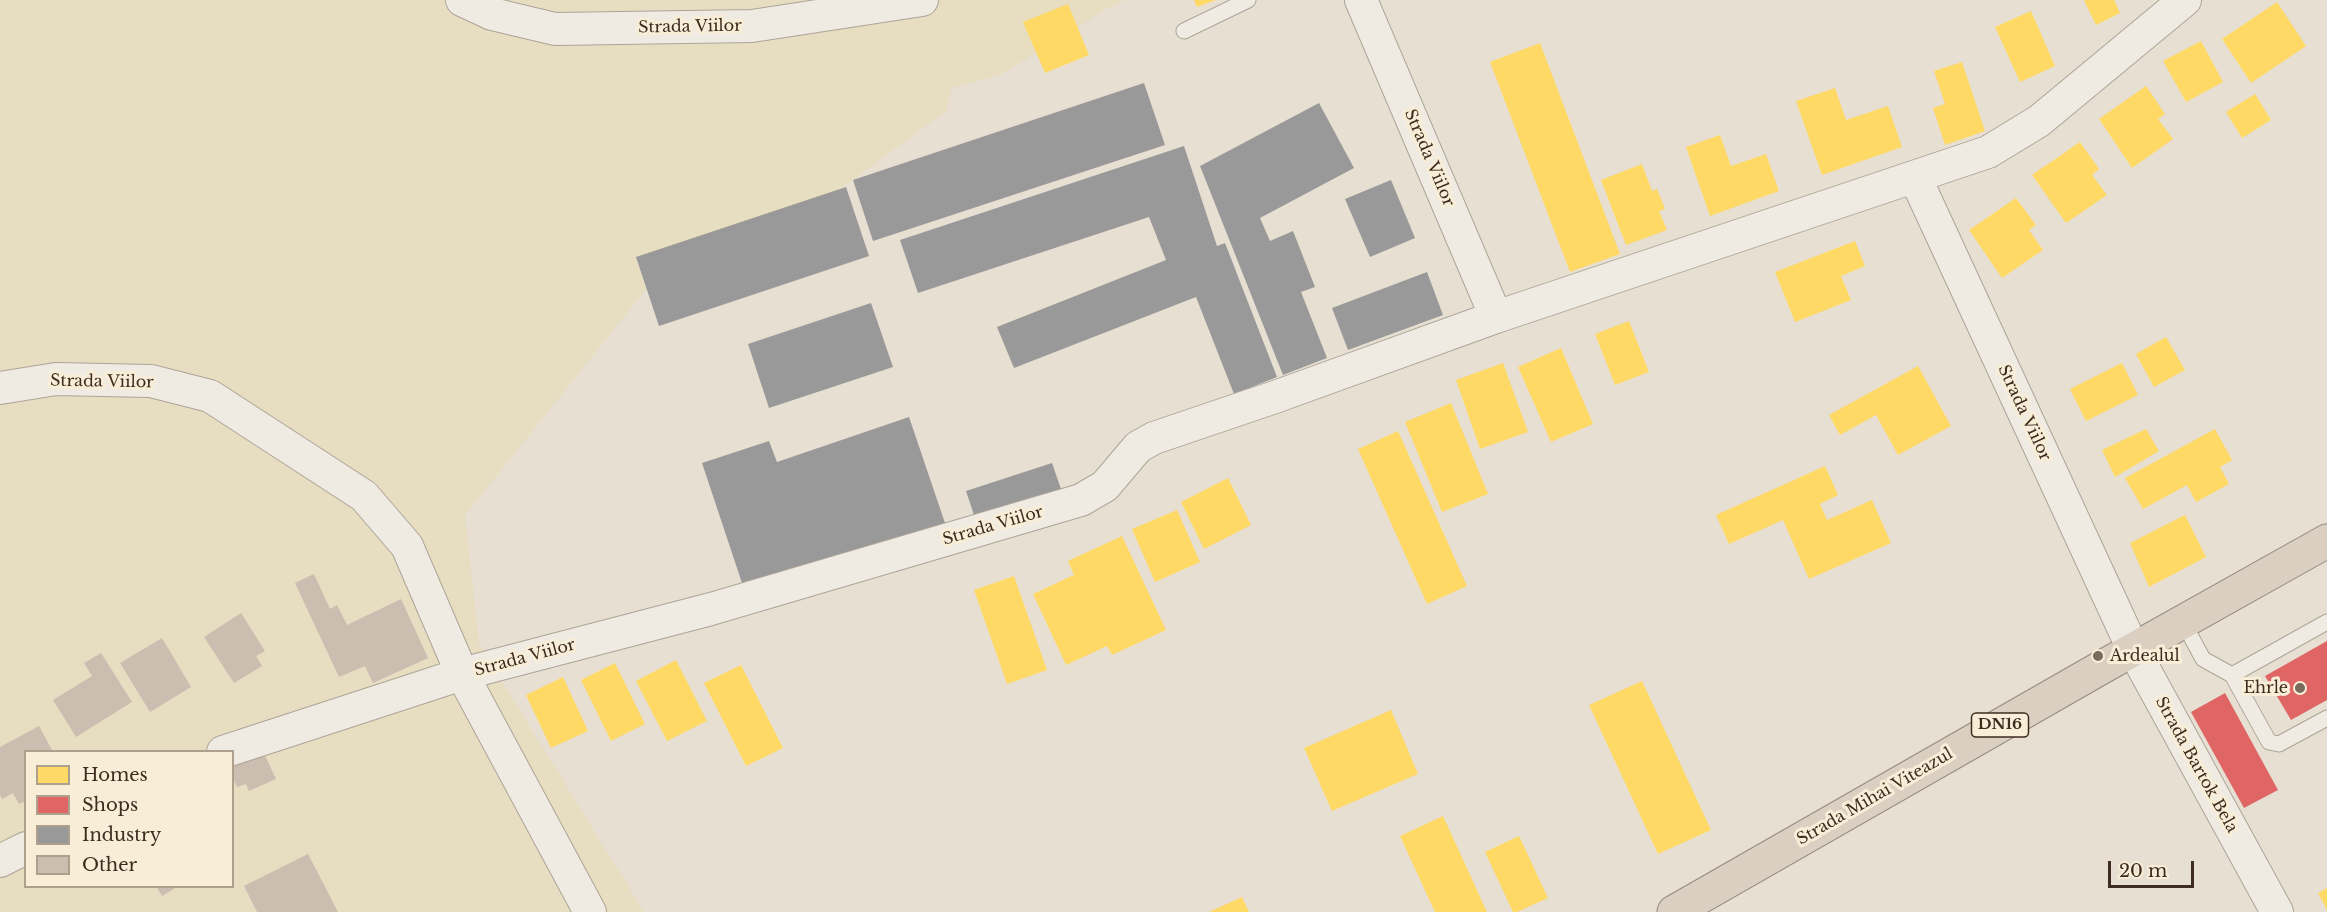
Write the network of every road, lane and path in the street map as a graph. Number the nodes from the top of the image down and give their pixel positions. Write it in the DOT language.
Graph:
graph roads {
  1 [pos="462,0"];
  2 [pos="922,0"];
  3 [pos="1248,0"];
  4 [pos="1361,0"];
  5 [pos="2185,0"];
  6 [pos="1185,31"];
  7 [pos="1915,177"];
  8 [pos="1496,317"];
  9 [pos="0,388"];
  10 [pos="2327,541"];
  11 [pos="2183,622"];
  12 [pos="2327,622"];
  13 [pos="2133,649"];
  14 [pos="462,674"];
  15 [pos="2232,675"];
  16 [pos="2327,718"];
  17 [pos="229,750"];
  18 [pos="24,849"];
  19 [pos="0,861"];
  20 [pos="590,912"];
  21 [pos="1674,912"];
  22 [pos="2277,912"];
  1 -- 2 [label="street, Strada Viilor"];
  3 -- 6 [label="lane"];
  4 -- 8 [label="street, Strada Viilor"];
  5 -- 7 [label="street, Strada Viilor"];
  7 -- 8 [label="street, Strada Viilor"];
  7 -- 13 [label="street, Strada Viilor"];
  8 -- 14 [label="street, Strada Viilor"];
  9 -- 14 [label="street, Strada Viilor"];
  10 -- 11 [label="highway, Strada Mihai Viteazul / DN16"];
  11 -- 13 [label="highway, Strada Mihai Viteazul / DN16"];
  11 -- 15 [label="lane"];
  12 -- 15 [label="lane"];
  13 -- 21 [label="highway, Strada Mihai Viteazul / DN16"];
  13 -- 22 [label="street, Strada Bartok Bela"];
  14 -- 17 [label="street, Strada Viilor"];
  14 -- 20 [label="street, Strada Viilor"];
  15 -- 16 [label="lane"];
  18 -- 19 [label="street"];
}
